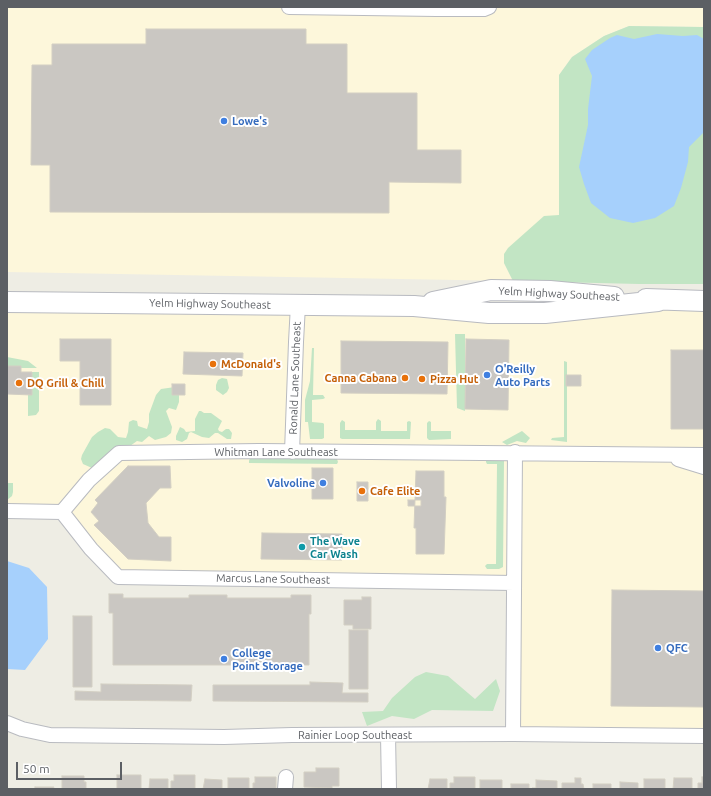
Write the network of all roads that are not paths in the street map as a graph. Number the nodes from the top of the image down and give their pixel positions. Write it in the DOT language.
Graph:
graph roads {
  1 [pos="289,7"];
  2 [pos="489,7"];
  3 [pos="704,301"];
  4 [pos="7,302"];
  5 [pos="298,305"];
  6 [pos="292,452"];
  7 [pos="515,452"];
  8 [pos="660,454"];
  9 [pos="704,455"];
  10 [pos="704,467"];
  11 [pos="7,511"];
  12 [pos="62,512"];
  13 [pos="514,583"];
  14 [pos="7,723"];
  15 [pos="513,734"];
  16 [pos="388,735"];
  17 [pos="704,736"];
  18 [pos="389,789"];
  1 -- 2 [label="street"];
  3 -- 5 [label="main road, Yelm Highway Southeast"];
  4 -- 5 [label="main road, Yelm Highway Southeast"];
  5 -- 6 [label="street, Ronald Lane Southeast"];
  6 -- 7 [label="street, Whitman Lane Southeast"];
  6 -- 12 [label="street, Whitman Lane Southeast"];
  7 -- 8 [label="street, Whitman Lane Southeast"];
  7 -- 13 [label="street"];
  8 -- 9 [label="street, Whitman Lane Southeast"];
  8 -- 10 [label="street, Whitman Lane Southeast"];
  11 -- 12 [label="street"];
  12 -- 13 [label="street, Marcus Lane Southeast"];
  13 -- 15 [label="street"];
  14 -- 16 [label="street, Rainier Loop Southeast"];
  15 -- 16 [label="street, Rainier Loop Southeast"];
  15 -- 17 [label="street, Rainier Loop Southeast"];
  16 -- 18 [label="street"];
}
